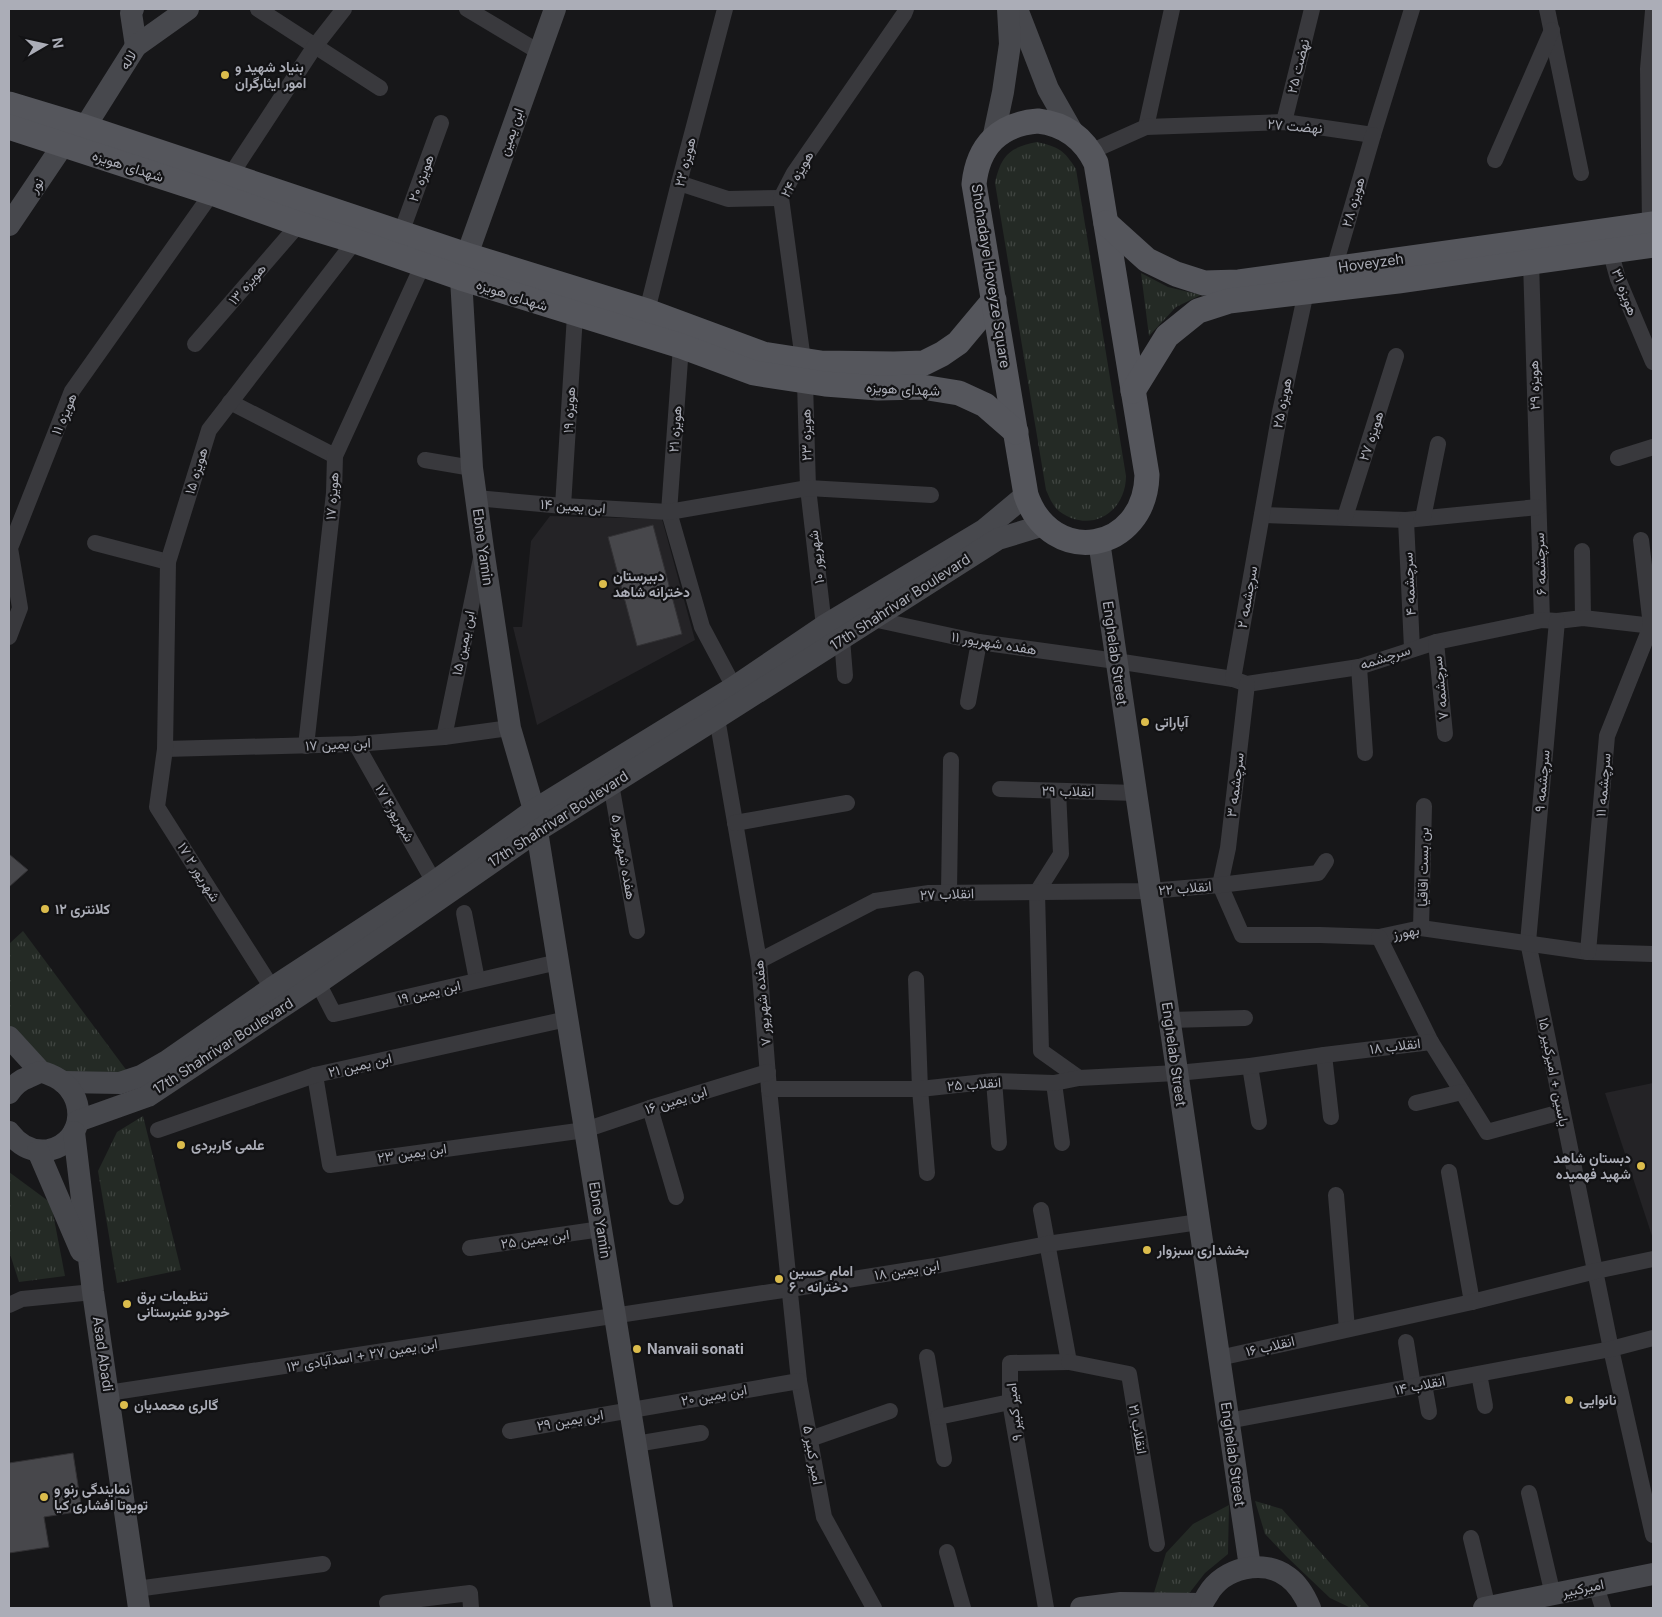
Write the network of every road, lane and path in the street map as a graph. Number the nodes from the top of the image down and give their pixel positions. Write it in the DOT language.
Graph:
graph roads {
  1 [pos="188,9"];
  2 [pos="258,9"];
  3 [pos="344,9"];
  4 [pos="467,9"];
  5 [pos="555,9"];
  6 [pos="1008,9"];
  7 [pos="1017,9"];
  8 [pos="1172,9"];
  9 [pos="1312,9"];
  10 [pos="1412,9"];
  11 [pos="1547,9"];
  12 [pos="128,10"];
  13 [pos="724,11"];
  14 [pos="905,11"];
  15 [pos="1653,11"];
  16 [pos="1552,30"];
  17 [pos="1652,39"];
  18 [pos="136,46"];
  19 [pos="315,46"];
  20 [pos="539,52"];
  21 [pos="1651,69"];
  22 [pos="380,88"];
  23 [pos="9,104"];
  24 [pos="441,122"];
  25 [pos="1284,122"];
  26 [pos="9,127"];
  27 [pos="85,127"];
  28 [pos="1146,127"];
  29 [pos="1073,133"];
  30 [pos="1373,135"];
  31 [pos="993,139"];
  32 [pos="63,145"];
  33 [pos="1090,152"];
  34 [pos="1495,160"];
  35 [pos="1581,173"];
  36 [pos="230,176"];
  37 [pos="679,184"];
  38 [pos="212,192"];
  39 [pos="781,198"];
  40 [pos="1106,223"];
  41 [pos="300,224"];
  42 [pos="9,226"];
  43 [pos="1652,231"];
  44 [pos="401,233"];
  45 [pos="355,241"];
  46 [pos="1610,250"];
  47 [pos="1531,262"];
  48 [pos="422,264"];
  49 [pos="464,267"];
  50 [pos="1334,268"];
  51 [pos="1306,292"];
  52 [pos="994,300"];
  53 [pos="647,311"];
  54 [pos="575,315"];
  55 [pos="196,344"];
  56 [pos="681,346"];
  57 [pos="1396,356"];
  58 [pos="1653,362"];
  59 [pos="804,371"];
  60 [pos="1133,391"];
  61 [pos="230,402"];
  62 [pos="1016,432"];
  63 [pos="1438,444"];
  64 [pos="1653,447"];
  65 [pos="335,456"];
  66 [pos="1618,458"];
  67 [pos="425,460"];
  68 [pos="472,468"];
  69 [pos="808,488"];
  70 [pos="931,495"];
  71 [pos="1026,495"];
  72 [pos="476,498"];
  73 [pos="563,506"];
  74 [pos="1538,507"];
  75 [pos="669,512"];
  76 [pos="1262,515"];
  77 [pos="1345,517"];
  78 [pos="1423,518"];
  79 [pos="1406,520"];
  80 [pos="1044,525"];
  81 [pos="1641,540"];
  82 [pos="1099,541"];
  83 [pos="95,544"];
  84 [pos="482,549"];
  85 [pos="1582,551"];
  86 [pos="168,562"];
  87 [pos="1583,618"];
  88 [pos="873,619"];
  89 [pos="1549,620"];
  90 [pos="1652,626"];
  91 [pos="833,632"];
  92 [pos="9,637"];
  93 [pos="980,642"];
  94 [pos="1436,642"];
  95 [pos="1412,649"];
  96 [pos="1116,661"];
  97 [pos="1359,666"];
  98 [pos="845,676"];
  99 [pos="1240,681"];
  100 [pos="734,687"];
  101 [pos="968,702"];
  102 [pos="717,718"];
  103 [pos="510,728"];
  104 [pos="1445,734"];
  105 [pos="444,737"];
  106 [pos="356,744"];
  107 [pos="306,746"];
  108 [pos="165,749"];
  109 [pos="1365,753"];
  110 [pos="951,760"];
  111 [pos="611,784"];
  112 [pos="1000,789"];
  113 [pos="1058,792"];
  114 [pos="1136,792"];
  115 [pos="847,803"];
  116 [pos="1424,806"];
  117 [pos="536,821"];
  118 [pos="735,824"];
  119 [pos="1326,860"];
  120 [pos="434,882"];
  121 [pos="1220,885"];
  122 [pos="1150,891"];
  123 [pos="950,892"];
  124 [pos="1037,892"];
  125 [pos="464,913"];
  126 [pos="1421,928"];
  127 [pos="637,931"];
  128 [pos="1378,937"];
  129 [pos="1528,942"];
  130 [pos="1588,952"];
  131 [pos="1653,954"];
  132 [pos="759,961"];
  133 [pos="558,962"];
  134 [pos="916,979"];
  135 [pos="477,980"];
  136 [pos="318,984"];
  137 [pos="272,988"];
  138 [pos="1245,1018"];
  139 [pos="567,1019"];
  140 [pos="1170,1020"];
  141 [pos="9,1038"];
  142 [pos="1430,1042"];
  143 [pos="1324,1055"];
  144 [pos="1250,1066"];
  145 [pos="41,1072"];
  146 [pos="768,1072"];
  147 [pos="1177,1073"];
  148 [pos="315,1075"];
  149 [pos="1079,1078"];
  150 [pos="994,1081"];
  151 [pos="63,1082"];
  152 [pos="1054,1083"];
  153 [pos="770,1089"];
  154 [pos="920,1089"];
  155 [pos="9,1092"];
  156 [pos="1462,1092"];
  157 [pos="1416,1103"];
  158 [pos="650,1108"];
  159 [pos="1562,1112"];
  160 [pos="1331,1117"];
  161 [pos="1259,1122"];
  162 [pos="76,1127"];
  163 [pos="158,1130"];
  164 [pos="585,1130"];
  165 [pos="9,1133"];
  166 [pos="999,1143"];
  167 [pos="1062,1143"];
  168 [pos="38,1150"];
  169 [pos="1449,1172"];
  170 [pos="927,1173"];
  171 [pos="1336,1195"];
  172 [pos="676,1197"];
  173 [pos="1040,1210"];
  174 [pos="1199,1222"];
  175 [pos="601,1229"];
  176 [pos="1046,1244"];
  177 [pos="470,1248"];
  178 [pos="1653,1258"];
  179 [pos="1596,1271"];
  180 [pos="93,1285"];
  181 [pos="790,1289"];
  182 [pos="1472,1302"];
  183 [pos="9,1305"];
  184 [pos="615,1316"];
  185 [pos="1347,1329"];
  186 [pos="1653,1338"];
  187 [pos="1406,1342"];
  188 [pos="1611,1349"];
  189 [pos="927,1357"];
  190 [pos="1219,1358"];
  191 [pos="1069,1362"];
  192 [pos="1479,1374"];
  193 [pos="799,1381"];
  194 [pos="1418,1385"];
  195 [pos="108,1393"];
  196 [pos="1010,1402"];
  197 [pos="1485,1406"];
  198 [pos="630,1410"];
  199 [pos="890,1411"];
  200 [pos="1429,1412"];
  201 [pos="938,1417"];
  202 [pos="1228,1421"];
  203 [pos="510,1431"];
  204 [pos="701,1433"];
  205 [pos="810,1439"];
  206 [pos="636,1444"];
  207 [pos="944,1458"];
  208 [pos="1529,1493"];
  209 [pos="1653,1535"];
  210 [pos="1471,1538"];
  211 [pos="1158,1544"];
  212 [pos="947,1552"];
  213 [pos="323,1564"];
  214 [pos="1250,1567"];
  215 [pos="1653,1574"];
  216 [pos="1596,1586"];
  217 [pos="1552,1595"];
  218 [pos="138,1599"];
  219 [pos="387,1603"];
  220 [pos="1202,1606"];
  221 [pos="471,1608"];
  222 [pos="662,1608"];
  223 [pos="874,1608"];
  224 [pos="964,1608"];
  225 [pos="1046,1608"];
  226 [pos="1081,1608"];
  227 [pos="1310,1608"];
  228 [pos="1484,1608"];
  229 [pos="1488,1608"];
  230 [pos="1603,1608"];
  1 -- 18 [label="main road, لاله"];
  2 -- 19 [label="street"];
  3 -- 19 [label="street"];
  4 -- 20 [label="street"];
  5 -- 20 [label="main road, ابن یمین"];
  6 -- 31 [label="main road"];
  7 -- 29 [label="main road"];
  8 -- 28 [label="street"];
  9 -- 25 [label="street, نهضت ۲۵"];
  10 -- 30 [label="street"];
  11 -- 16 [label="street"];
  12 -- 18 [label="main road"];
  13 -- 37 [label="street, هویزه ۲۲"];
  14 -- 39 [label="street, هویزه ۲۴"];
  15 -- 17 [label="street"];
  16 -- 34 [label="street"];
  16 -- 35 [label="street"];
  17 -- 21 [label="street"];
  18 -- 27 [label="main road, لاله"];
  19 -- 22 [label="street"];
  19 -- 36 [label="street"];
  20 -- 49 [label="main road, ابن یمین"];
  21 -- 43 [label="street"];
  23 -- 27 [label="main road, شهدای هویزه"];
  24 -- 44 [label="street, هویزه ۲۰"];
  25 -- 28 [label="street, نهضت ۲۷"];
  25 -- 30 [label="street, نهضت ۲۷"];
  26 -- 32 [label="main road, شهدای هویزه"];
  27 -- 36 [label="main road, شهدای هویزه"];
  28 -- 33 [label="street, نهضت ۲۷"];
  29 -- 31 [label="main road, Shohadaye Hoveyze Square"];
  29 -- 33 [label="main road, Shohadaye Hoveyze Square"];
  30 -- 50 [label="street, هویزه ۲۸"];
  31 -- 52 [label="main road, Shohadaye Hoveyze Square"];
  32 -- 38 [label="main road, شهدای هویزه"];
  32 -- 42 [label="main road, نور"];
  33 -- 40 [label="main road, Shohadaye Hoveyze Square"];
  36 -- 44 [label="main road, شهدای هویزه"];
  37 -- 39 [label="street"];
  37 -- 53 [label="street, هویزه ۲۲"];
  38 -- 41 [label="main road, شهدای هویزه"];
  38 -- 92 [label="street, هویزه ۱۱"];
  39 -- 59 [label="street, هویزه ۲۴"];
  40 -- 50 [label="main road, Hoveyzeh"];
  40 -- 60 [label="main road, Shohadaye Hoveyze Square"];
  41 -- 45 [label="main road, شهدای هویزه"];
  41 -- 55 [label="street, هویزه ۱۳"];
  43 -- 46 [label="main road, Hoveyzeh"];
  43 -- 50 [label="main road, Hoveyzeh"];
  44 -- 49 [label="main road, شهدای هویزه"];
  45 -- 48 [label="main road, شهدای هویزه"];
  45 -- 61 [label="street, هویزه ۱۵"];
  46 -- 47 [label="main road, Hoveyzeh"];
  46 -- 58 [label="street, هویزه ۳۱"];
  47 -- 51 [label="main road, Hoveyzeh"];
  47 -- 74 [label="street, هویزه ۲۹"];
  48 -- 49 [label="main road, شهدای هویزه"];
  48 -- 65 [label="street, هویزه ۱۷"];
  49 -- 53 [label="main road, شهدای هویزه"];
  49 -- 54 [label="main road, شهدای هویزه"];
  49 -- 68 [label="main road, Ebne Yamin"];
  51 -- 60 [label="main road, Hoveyzeh"];
  51 -- 76 [label="street, هویزه ۲۵"];
  52 -- 59 [label="main road, شهدای هویزه"];
  52 -- 62 [label="main road, Shohadaye Hoveyze Square"];
  53 -- 59 [label="main road, شهدای هویزه"];
  54 -- 56 [label="main road, شهدای هویزه"];
  54 -- 73 [label="street, هویزه ۱۹"];
  56 -- 59 [label="main road, شهدای هویزه"];
  56 -- 75 [label="street, هویزه ۲۱"];
  57 -- 77 [label="street, هویزه ۲۷"];
  59 -- 62 [label="main road, شهدای هویزه"];
  59 -- 69 [label="street, هویزه ۲۳"];
  60 -- 82 [label="main road, Shohadaye Hoveyze Square"];
  61 -- 65 [label="street"];
  61 -- 86 [label="street, هویزه ۱۵"];
  62 -- 71 [label="main road, Shohadaye Hoveyze Square"];
  63 -- 78 [label="street"];
  64 -- 66 [label="street"];
  65 -- 107 [label="street, هویزه ۱۷"];
  67 -- 68 [label="street"];
  68 -- 72 [label="main road, Ebne Yamin"];
  69 -- 70 [label="street, ابن یمین ۱۴"];
  69 -- 75 [label="street, ابن یمین ۱۴"];
  69 -- 91 [label="street, شهریور ۱۰"];
  71 -- 80 [label="main road, Shohadaye Hoveyze Square"];
  71 -- 91 [label="main road, 17th Shahrivar Boulevard"];
  72 -- 73 [label="street, ابن یمین ۱۴"];
  72 -- 84 [label="main road, Ebne Yamin"];
  73 -- 75 [label="street, ابن یمین ۱۴"];
  74 -- 78 [label="street"];
  74 -- 89 [label="street, سرچشمه ۶"];
  75 -- 100 [label="street"];
  76 -- 77 [label="street"];
  76 -- 99 [label="street, سرچشمه ۲"];
  77 -- 79 [label="street"];
  78 -- 79 [label="street"];
  79 -- 95 [label="street, سرچشمه ۴"];
  80 -- 82 [label="main road, Shohadaye Hoveyze Square"];
  80 -- 88 [label="main road, 17th Shahrivar Boulevard"];
  81 -- 90 [label="street"];
  82 -- 96 [label="main road, Enghelab Street"];
  83 -- 86 [label="street"];
  84 -- 103 [label="main road, Ebne Yamin"];
  84 -- 105 [label="street, ابن یمین ۱۵"];
  85 -- 87 [label="street"];
  86 -- 108 [label="street, هویزه ۱۵"];
  87 -- 89 [label="street, سرچشمه"];
  87 -- 90 [label="street, سرچشمه"];
  88 -- 91 [label="main road, 17th Shahrivar Boulevard"];
  88 -- 93 [label="street, هفده شهریور ۱۱"];
  89 -- 94 [label="street, سرچشمه"];
  89 -- 129 [label="street, سرچشمه ۹"];
  90 -- 130 [label="street, سرچشمه ۱۱"];
  91 -- 98 [label="street, شهریور ۱۰"];
  91 -- 100 [label="main road, 17th Shahrivar Boulevard"];
  91 -- 102 [label="main road, 17th Shahrivar Boulevard"];
  93 -- 96 [label="street, هفده شهریور ۱۱"];
  93 -- 101 [label="street"];
  94 -- 95 [label="street, سرچشمه"];
  94 -- 104 [label="street, سرچشمه ۷"];
  95 -- 97 [label="street, سرچشمه"];
  96 -- 99 [label="street, سرچشمه"];
  96 -- 114 [label="main road, Enghelab Street"];
  97 -- 99 [label="street, سرچشمه"];
  97 -- 109 [label="street"];
  99 -- 121 [label="street, سرچشمه ۳"];
  100 -- 117 [label="main road, 17th Shahrivar Boulevard"];
  102 -- 111 [label="main road, 17th Shahrivar Boulevard"];
  102 -- 118 [label="street, هفده شهریور ۷"];
  103 -- 105 [label="street, ابن یمین ۱۷"];
  103 -- 117 [label="main road, Ebne Yamin"];
  105 -- 106 [label="street, ابن یمین ۱۷"];
  106 -- 107 [label="street, ابن یمین ۱۷"];
  106 -- 120 [label="street, ۱۷ شهریور۴"];
  107 -- 108 [label="street, ابن یمین ۱۷"];
  108 -- 137 [label="street, ۱۷ شهریور ۲"];
  110 -- 123 [label="street"];
  111 -- 117 [label="main road, 17th Shahrivar Boulevard"];
  111 -- 127 [label="street, هفده شهریور ۵"];
  112 -- 113 [label="street, انقلاب ۲۹"];
  113 -- 114 [label="street, انقلاب ۲۹"];
  113 -- 124 [label="street"];
  114 -- 122 [label="main road, Enghelab Street"];
  115 -- 118 [label="street"];
  116 -- 126 [label="street, بن بست اقاقیا"];
  117 -- 120 [label="main road, 17th Shahrivar Boulevard"];
  117 -- 133 [label="main road, Ebne Yamin"];
  117 -- 136 [label="main road, 17th Shahrivar Boulevard"];
  118 -- 132 [label="street, هفده شهریور ۷"];
  119 -- 121 [label="street, انقلاب ۲۲"];
  120 -- 137 [label="main road, 17th Shahrivar Boulevard"];
  121 -- 122 [label="street, انقلاب ۲۲"];
  121 -- 128 [label="street, بهورز"];
  122 -- 124 [label="street, انقلاب ۲۷"];
  122 -- 140 [label="main road, Enghelab Street"];
  123 -- 124 [label="street, انقلاب ۲۷"];
  123 -- 132 [label="street, انقلاب ۲۷"];
  124 -- 149 [label="street"];
  125 -- 135 [label="street"];
  126 -- 128 [label="street, بهورز"];
  126 -- 129 [label="street, بهورز"];
  128 -- 142 [label="street"];
  129 -- 130 [label="street, بهورز"];
  129 -- 159 [label="street, یاسین + امیرکبیر ۱۵"];
  130 -- 131 [label="street, بهورز"];
  132 -- 146 [label="street, هفده شهریور ۷"];
  133 -- 135 [label="street, ابن یمین ۱۹"];
  133 -- 139 [label="main road, Ebne Yamin"];
  134 -- 154 [label="street"];
  135 -- 136 [label="street, ابن یمین ۱۹"];
  136 -- 162 [label="main road, 17th Shahrivar Boulevard"];
  137 -- 151 [label="main road, 17th Shahrivar Boulevard"];
  138 -- 140 [label="street"];
  139 -- 148 [label="street, ابن یمین ۲۱"];
  139 -- 164 [label="main road, Ebne Yamin"];
  140 -- 147 [label="main road, Enghelab Street"];
  141 -- 145 [label="main road"];
  142 -- 143 [label="street, انقلاب ۱۸"];
  142 -- 156 [label="street, انقلاب ۱۸"];
  143 -- 144 [label="street, انقلاب ۱۸"];
  143 -- 160 [label="street"];
  144 -- 147 [label="street, انقلاب ۱۸"];
  144 -- 161 [label="street"];
  145 -- 151 [label="main road"];
  145 -- 155 [label="main road"];
  146 -- 153 [label="street, هفده شهریور ۷"];
  146 -- 158 [label="street, ابن یمین ۱۶"];
  147 -- 149 [label="street, انقلاب ۲۵"];
  147 -- 174 [label="main road, Enghelab Street"];
  148 -- 163 [label="street, ابن یمین ۲۱"];
  148 -- 164 [label="street, ابن یمین ۲۳"];
  149 -- 152 [label="street, انقلاب ۲۵"];
  150 -- 152 [label="street, انقلاب ۲۵"];
  150 -- 154 [label="street, انقلاب ۲۵"];
  150 -- 166 [label="street"];
  151 -- 162 [label="main road, Asad Abadi"];
  152 -- 167 [label="street"];
  153 -- 154 [label="street, انقلاب ۲۵"];
  153 -- 181 [label="street, هفده شهریور ۷"];
  154 -- 170 [label="street"];
  156 -- 157 [label="street"];
  156 -- 159 [label="street, انقلاب ۱۸"];
  158 -- 164 [label="street, ابن یمین ۱۶"];
  158 -- 172 [label="street"];
  159 -- 179 [label="street, یاسین + امیرکبیر ۱۵"];
  162 -- 168 [label="main road, 17th Shahrivar Boulevard"];
  162 -- 180 [label="main road, Asad Abadi"];
  164 -- 175 [label="main road, Ebne Yamin"];
  165 -- 168 [label="main road"];
  168 -- 180 [label="main road, Asad Abadi"];
  169 -- 182 [label="street"];
  171 -- 185 [label="street"];
  173 -- 176 [label="street"];
  174 -- 176 [label="street, ابن یمین ۱۸"];
  174 -- 190 [label="main road, Enghelab Street"];
  175 -- 177 [label="street, ابن یمین ۲۵"];
  175 -- 184 [label="main road, Ebne Yamin"];
  176 -- 181 [label="street, ابن یمین ۱۸"];
  176 -- 191 [label="street"];
  178 -- 179 [label="street, انقلاب ۱۶"];
  179 -- 182 [label="street, انقلاب ۱۶"];
  179 -- 188 [label="street, یاسین + امیرکبیر ۱۵"];
  180 -- 183 [label="street"];
  180 -- 195 [label="main road, Asad Abadi"];
  181 -- 184 [label="street, ابن یمین ۱۸"];
  181 -- 193 [label="street, امیر کبیر ۵"];
  182 -- 185 [label="street, انقلاب ۱۶"];
  184 -- 195 [label="street, ابن یمین ۲۷ + اسدآبادی ۱۳"];
  184 -- 198 [label="main road, Ebne Yamin"];
  185 -- 190 [label="street, انقلاب ۱۶"];
  186 -- 188 [label="street, انقلاب ۱۴"];
  187 -- 194 [label="street"];
  188 -- 192 [label="street, انقلاب ۱۴"];
  188 -- 209 [label="street, یاسین + امیرکبیر ۱۵"];
  189 -- 201 [label="street"];
  190 -- 202 [label="main road, Enghelab Street"];
  191 -- 196 [label="street, امیر کبیر ۹"];
  191 -- 211 [label="street, انقلاب ۲۱"];
  192 -- 194 [label="street, انقلاب ۱۴"];
  192 -- 197 [label="street"];
  193 -- 198 [label="street, ابن یمین ۲۰"];
  193 -- 205 [label="street, امیر کبیر ۵"];
  194 -- 200 [label="street"];
  194 -- 202 [label="street, انقلاب ۱۴"];
  195 -- 218 [label="main road, Asad Abadi"];
  196 -- 201 [label="street"];
  196 -- 225 [label="street, امیر کبیر ۹"];
  198 -- 203 [label="street, ابن یمین ۲۹"];
  198 -- 206 [label="main road, Ebne Yamin"];
  199 -- 205 [label="street"];
  201 -- 207 [label="street"];
  202 -- 214 [label="main road, Enghelab Street"];
  204 -- 206 [label="street"];
  205 -- 223 [label="street, امیر کبیر ۵"];
  206 -- 222 [label="main road, Ebne Yamin"];
  208 -- 217 [label="street"];
  210 -- 229 [label="street"];
  212 -- 224 [label="street"];
  213 -- 218 [label="street"];
  214 -- 220 [label="main road"];
  214 -- 227 [label="main road"];
  215 -- 216 [label="main road, امیرکبیر"];
  216 -- 217 [label="main road, امیرکبیر"];
  216 -- 230 [label="street"];
  217 -- 229 [label="main road, امیرکبیر"];
  219 -- 221 [label="street"];
  220 -- 226 [label="main road"];
  228 -- 229 [label="main road, امیرکبیر"];
}
